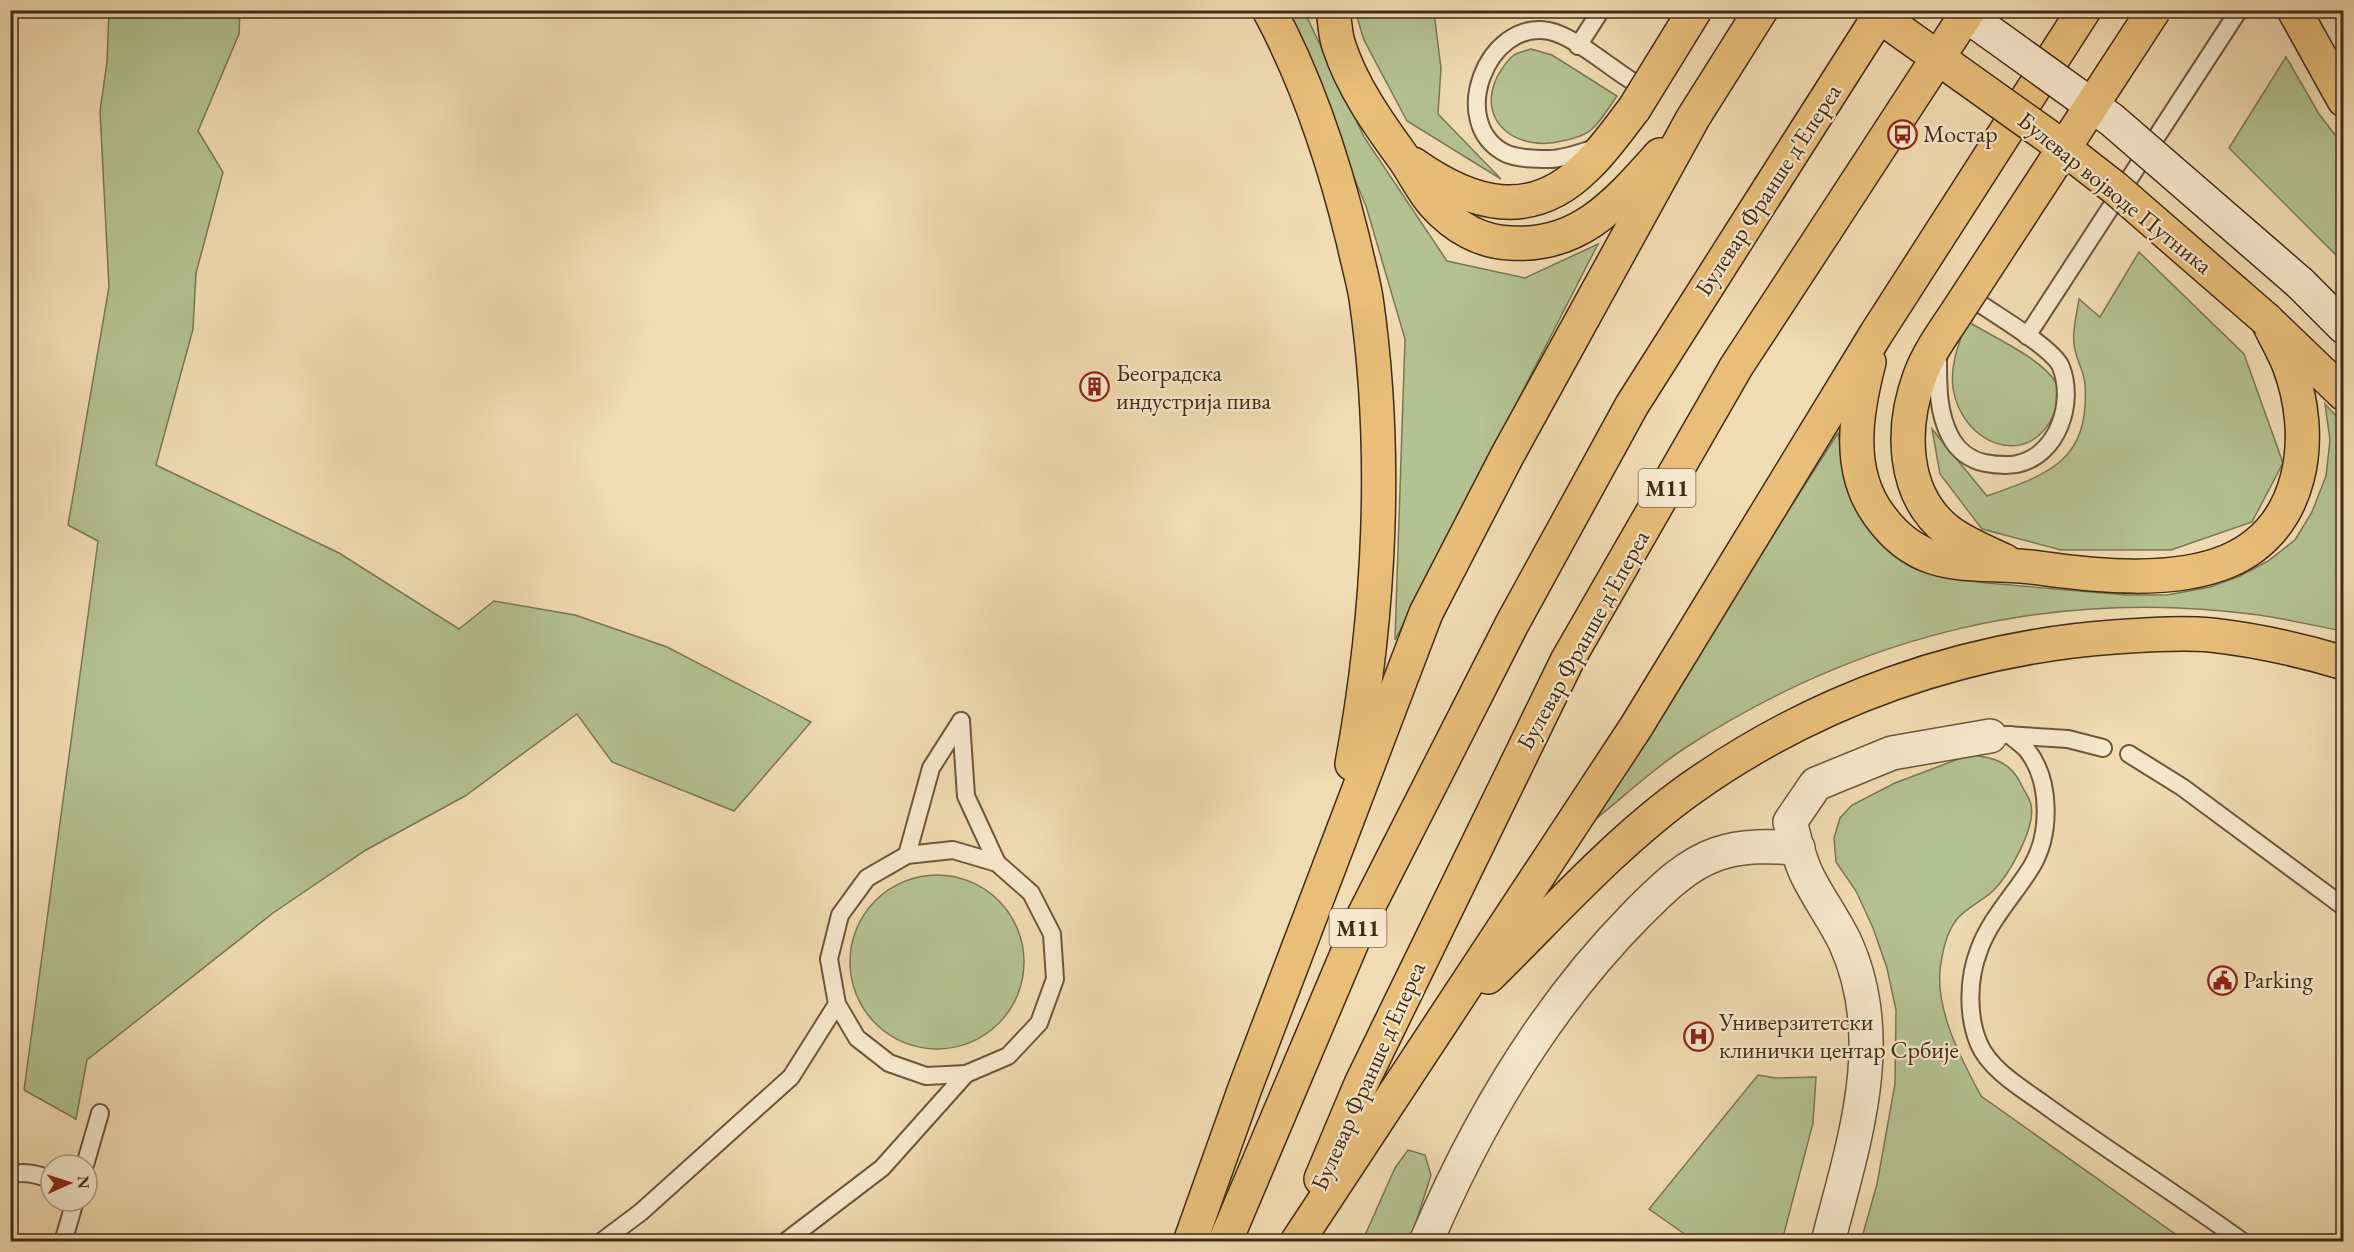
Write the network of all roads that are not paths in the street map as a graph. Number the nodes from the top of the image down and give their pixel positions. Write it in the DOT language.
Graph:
graph roads {
  1 [pos="1269,10"];
  2 [pos="1333,10"];
  3 [pos="1601,10"];
  4 [pos="1695,10"];
  5 [pos="1761,10"];
  6 [pos="1871,10"];
  7 [pos="1883,10"];
  8 [pos="1959,10"];
  9 [pos="1969,10"];
  10 [pos="2084,10"];
  11 [pos="2154,10"];
  12 [pos="2239,10"];
  13 [pos="2294,10"];
  14 [pos="1578,46"];
  15 [pos="1633,95"];
  16 [pos="2343,100"];
  17 [pos="1693,118"];
  18 [pos="1606,145"];
  19 [pos="1404,158"];
  20 [pos="1969,309"];
  21 [pos="2267,320"];
  22 [pos="2343,327"];
  23 [pos="1876,334"];
  24 [pos="2027,336"];
  25 [pos="1938,342"];
  26 [pos="2343,394"];
  27 [pos="2015,565"];
  28 [pos="2343,663"];
  29 [pos="2000,736"];
  30 [pos="2103,748"];
  31 [pos="2129,754"];
  32 [pos="1337,847"];
  33 [pos="1797,848"];
  34 [pos="907,855"];
  35 [pos="997,864"];
  36 [pos="2343,908"];
  37 [pos="837,1004"];
  38 [pos="1440,1025"];
  39 [pos="966,1074"];
  40 [pos="100,1113"];
  41 [pos="88,1153"];
  42 [pos="10,1174"];
  43 [pos="39,1175"];
  44 [pos="71,1213"];
  45 [pos="63,1242"];
  46 [pos="601,1242"];
  47 [pos="785,1242"];
  48 [pos="1190,1242"];
  49 [pos="1225,1242"];
  50 [pos="1296,1242"];
  51 [pos="1426,1242"];
  52 [pos="1828,1242"];
  53 [pos="2243,1242"];
  1 -- 32 [label="main road"];
  2 -- 19 [label="main road"];
  3 -- 14 [label="lane"];
  4 -- 15 [label="main road, bridge"];
  5 -- 17 [label="main road"];
  6 -- 21 [label="main road, Булевар војводе Путника, bridge"];
  7 -- 49 [label="main road, Булевар Франше д'Епереа / M11, bridge"];
  8 -- 22 [label="street, Булевар војводе Путника, bridge"];
  9 -- 50 [label="main road, Булевар Франше д'Епереа / M11, bridge"];
  10 -- 23 [label="main road"];
  11 -- 20 [label="main road, bridge"];
  12 -- 24 [label="lane"];
  13 -- 16 [label="main road"];
  14 -- 15 [label="lane"];
  14 -- 18 [label="lane"];
  15 -- 18 [label="main road"];
  17 -- 19 [label="main road"];
  17 -- 32 [label="main road"];
  18 -- 19 [label="main road"];
  20 -- 24 [label="lane"];
  20 -- 25 [label="main road"];
  21 -- 26 [label="main road, Булевар војводе Путника"];
  21 -- 27 [label="main road"];
  23 -- 27 [label="main road"];
  23 -- 38 [label="main road"];
  24 -- 25 [label="lane"];
  25 -- 27 [label="main road"];
  28 -- 38 [label="main road"];
  29 -- 30 [label="lane"];
  29 -- 33 [label="street"];
  29 -- 53 [label="lane"];
  31 -- 36 [label="lane"];
  32 -- 48 [label="main road"];
  33 -- 51 [label="street"];
  33 -- 52 [label="street"];
  34 -- 35 [label="lane"];
  34 -- 35 [label="lane"];
  34 -- 37 [label="lane"];
  35 -- 39 [label="lane"];
  37 -- 39 [label="lane"];
  37 -- 46 [label="lane"];
  38 -- 50 [label="main road"];
  39 -- 47 [label="lane"];
  40 -- 41 [label="lane"];
  42 -- 43 [label="lane"];
  44 -- 45 [label="lane"];
}
